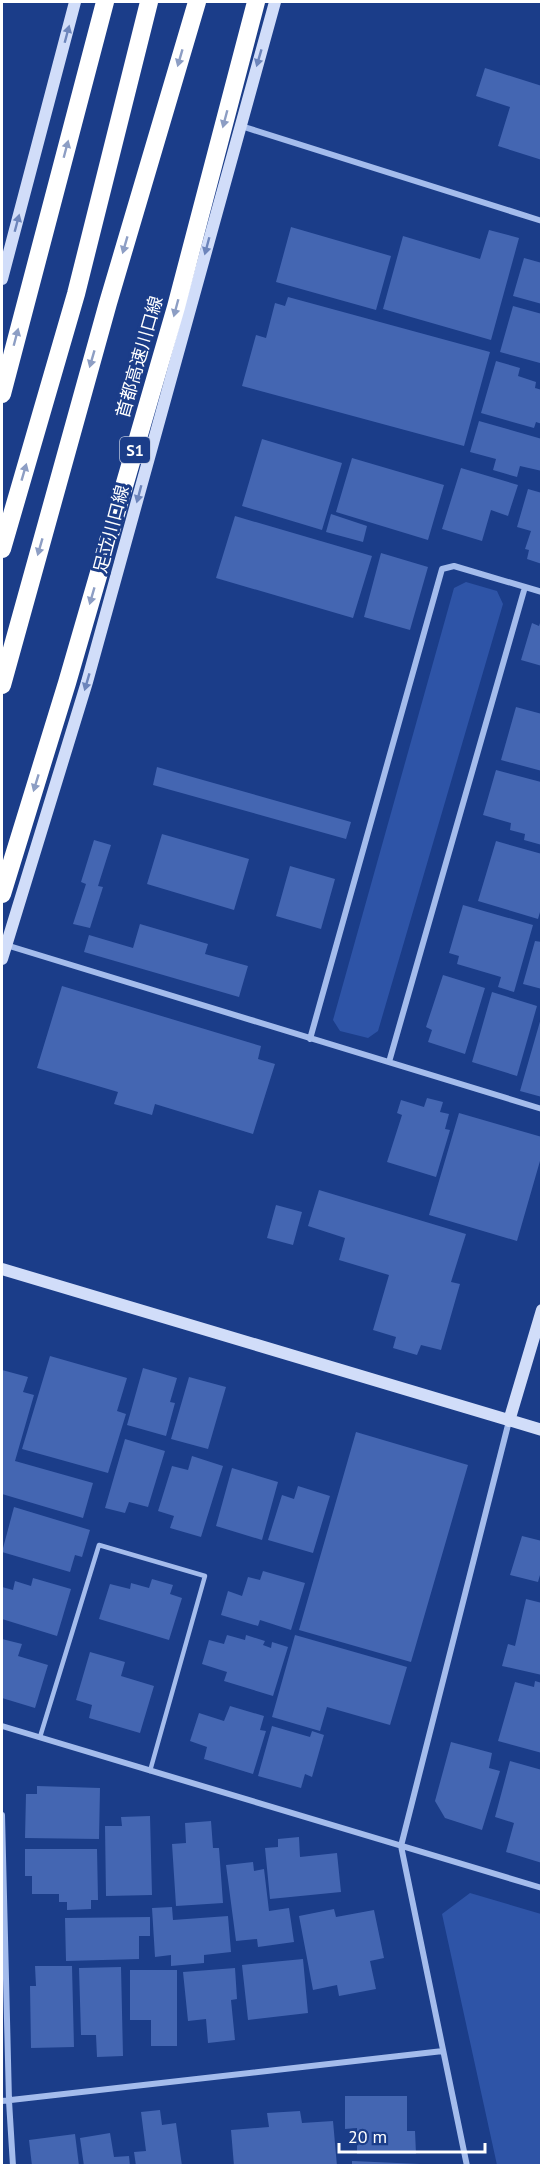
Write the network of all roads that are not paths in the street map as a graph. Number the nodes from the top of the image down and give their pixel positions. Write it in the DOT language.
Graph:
graph roads {
  1 [pos="75,2"];
  2 [pos="105,2"];
  3 [pos="148,2"];
  4 [pos="196,2"];
  5 [pos="256,2"];
  6 [pos="275,2"];
  7 [pos="240,126"];
  8 [pos="542,221"];
  9 [pos="2,279"];
  10 [pos="2,394"];
  11 [pos="2,549"];
  12 [pos="525,587"];
  13 [pos="542,592"];
  14 [pos="2,685"];
  15 [pos="2,894"];
  16 [pos="6,945"];
  17 [pos="2,959"];
  18 [pos="309,1039"];
  19 [pos="389,1062"];
  20 [pos="542,1108"];
  21 [pos="2,1269"];
  22 [pos="542,1310"];
  23 [pos="509,1421"];
  24 [pos="542,1430"];
  25 [pos="2,1726"];
  26 [pos="40,1737"];
  27 [pos="150,1771"];
  28 [pos="2,1815"];
  29 [pos="401,1846"];
  30 [pos="542,1888"];
  31 [pos="443,2051"];
  32 [pos="5,2101"];
  33 [pos="13,2166"];
  34 [pos="467,2166"];
  9 -- 1 [label="main road, one-way"];
  10 -- 2 [label="highway, one-way"];
  11 -- 3 [label="highway, one-way"];
  4 -- 14 [label="highway, one-way"];
  5 -- 15 [label="highway, 首都高速川口線 / S1, one-way"];
  6 -- 7 [label="main road, 足立川口線, one-way"];
  7 -- 8 [label="street"];
  7 -- 16 [label="main road, 足立川口線, one-way"];
  12 -- 13 [label="street"];
  12 -- 18 [label="street"];
  12 -- 19 [label="street"];
  16 -- 17 [label="main road, 足立川口線"];
  16 -- 18 [label="street"];
  18 -- 19 [label="street"];
  19 -- 20 [label="street"];
  21 -- 23 [label="main road"];
  22 -- 23 [label="main road"];
  23 -- 24 [label="main road"];
  23 -- 29 [label="street"];
  25 -- 26 [label="street"];
  26 -- 27 [label="street"];
  26 -- 27 [label="lane"];
  27 -- 29 [label="street"];
  28 -- 32 [label="street"];
  29 -- 30 [label="street"];
  29 -- 31 [label="street"];
  31 -- 32 [label="street"];
  31 -- 34 [label="street"];
  32 -- 33 [label="street"];
}
